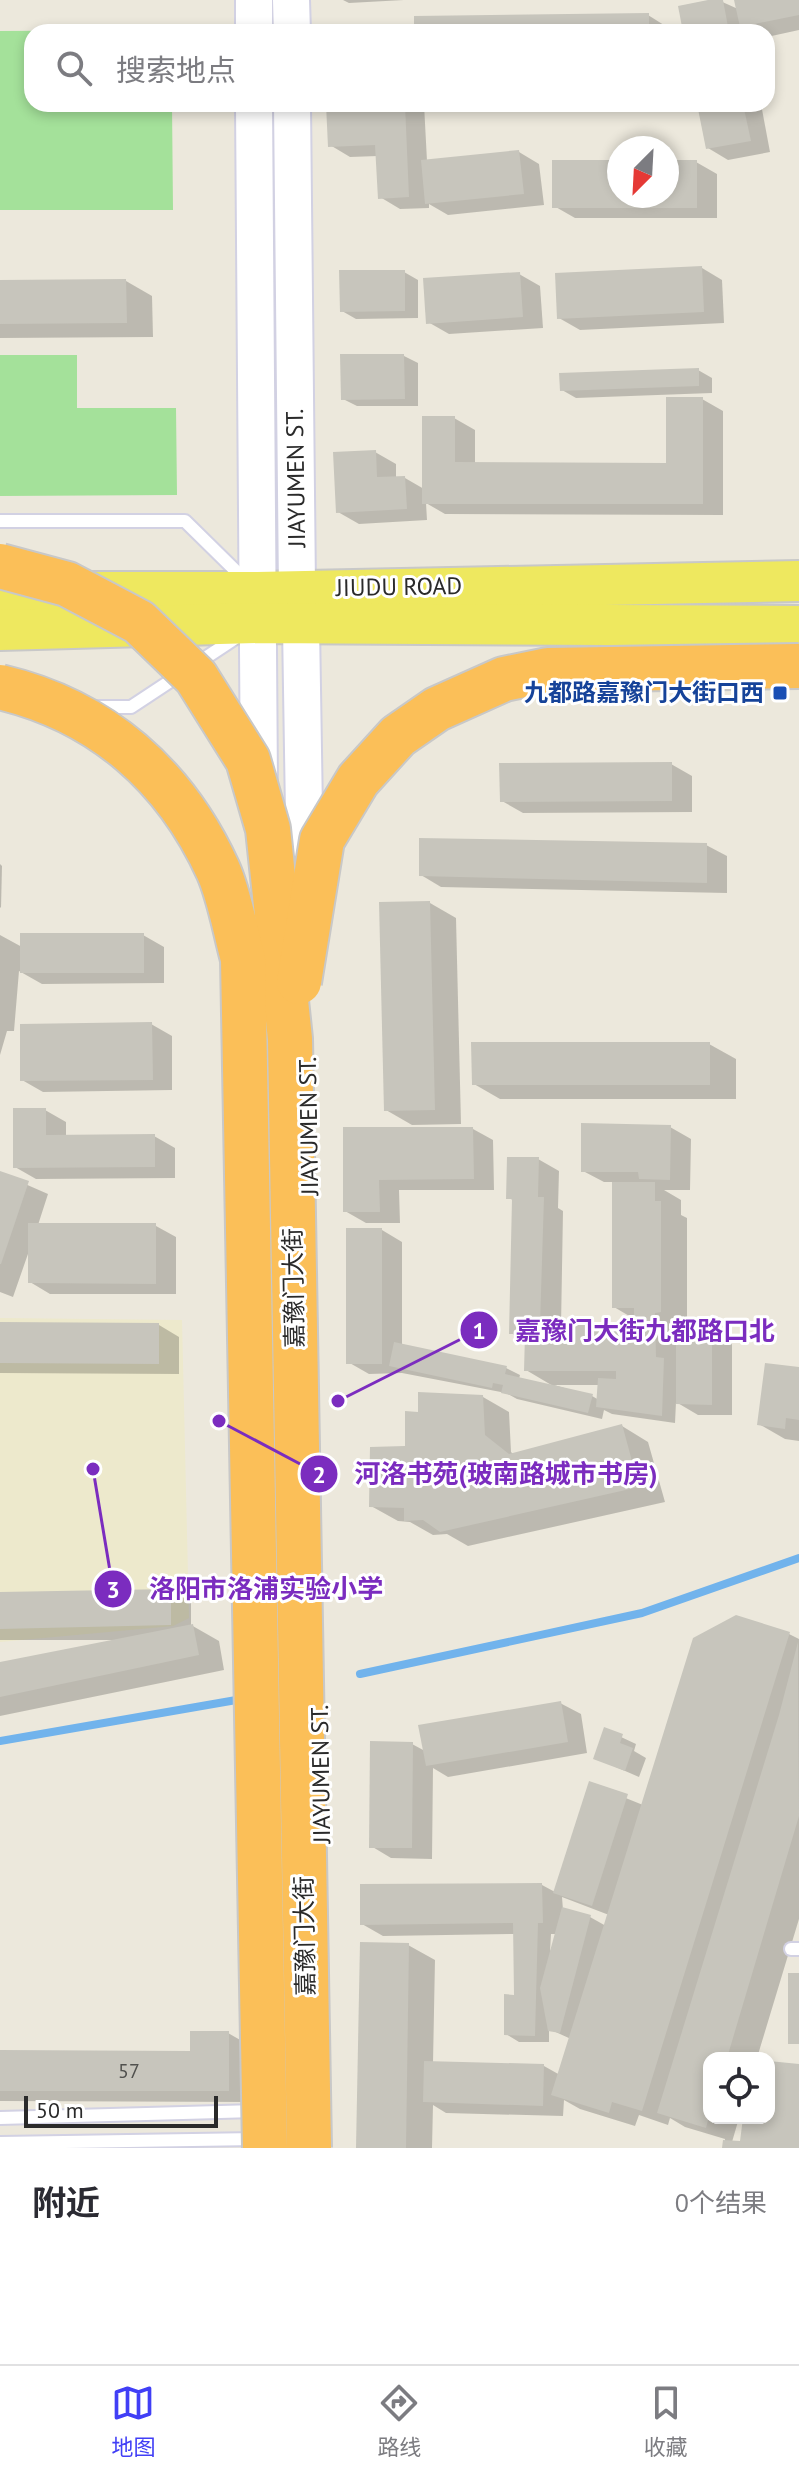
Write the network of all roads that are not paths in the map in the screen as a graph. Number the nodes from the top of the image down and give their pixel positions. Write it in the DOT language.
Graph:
graph roads {
  1 [pos="254,0"];
  2 [pos="291,0"];
  3 [pos="254,24"];
  4 [pos="292,24"];
  5 [pos="254,112"];
  6 [pos="292,112"];
  7 [pos="0,521"];
  8 [pos="0,566"];
  9 [pos="799,581"];
  10 [pos="0,592"];
  11 [pos="258,607"];
  12 [pos="299,607"];
  13 [pos="799,626"];
  14 [pos="0,630"];
  15 [pos="799,666"];
  16 [pos="7,697"];
  17 [pos="290,1039"];
  18 [pos="0,2118"];
  19 [pos="265,2136"];
  20 [pos="0,2143"];
  21 [pos="126,2145"];
  22 [pos="309,2148"];
  23 [pos="327,2148"];
  1 -- 3 [label="main road"];
  2 -- 4 [label="main road"];
  5 -- 11 [label="main road, JIAYUMEN ST."];
  6 -- 12 [label="main road, JIAYUMEN ST."];
  7 -- 11 [label="lane"];
  8 -- 17 [label="highway, 嘉豫门大街, bridge"];
  9 -- 12 [label="main road, JIUDU ROAD"];
  10 -- 11 [label="main road, JIUDU ROAD"];
  11 -- 12 [label="main road, JIUDU ROAD"];
  11 -- 14 [label="main road, JIUDU ROAD"];
  11 -- 16 [label="lane"];
  11 -- 19 [label="main road, JIAYUMEN ST."];
  12 -- 13 [label="main road, JIUDU ROAD"];
  12 -- 23 [label="main road, JIAYUMEN ST."];
  15 -- 17 [label="highway, bridge"];
  16 -- 19 [label="highway, 嘉豫门大街, bridge"];
  17 -- 22 [label="highway, 嘉豫门大街, bridge"];
  18 -- 19 [label="lane"];
  19 -- 21 [label="lane"];
  20 -- 21 [label="lane"];
}
